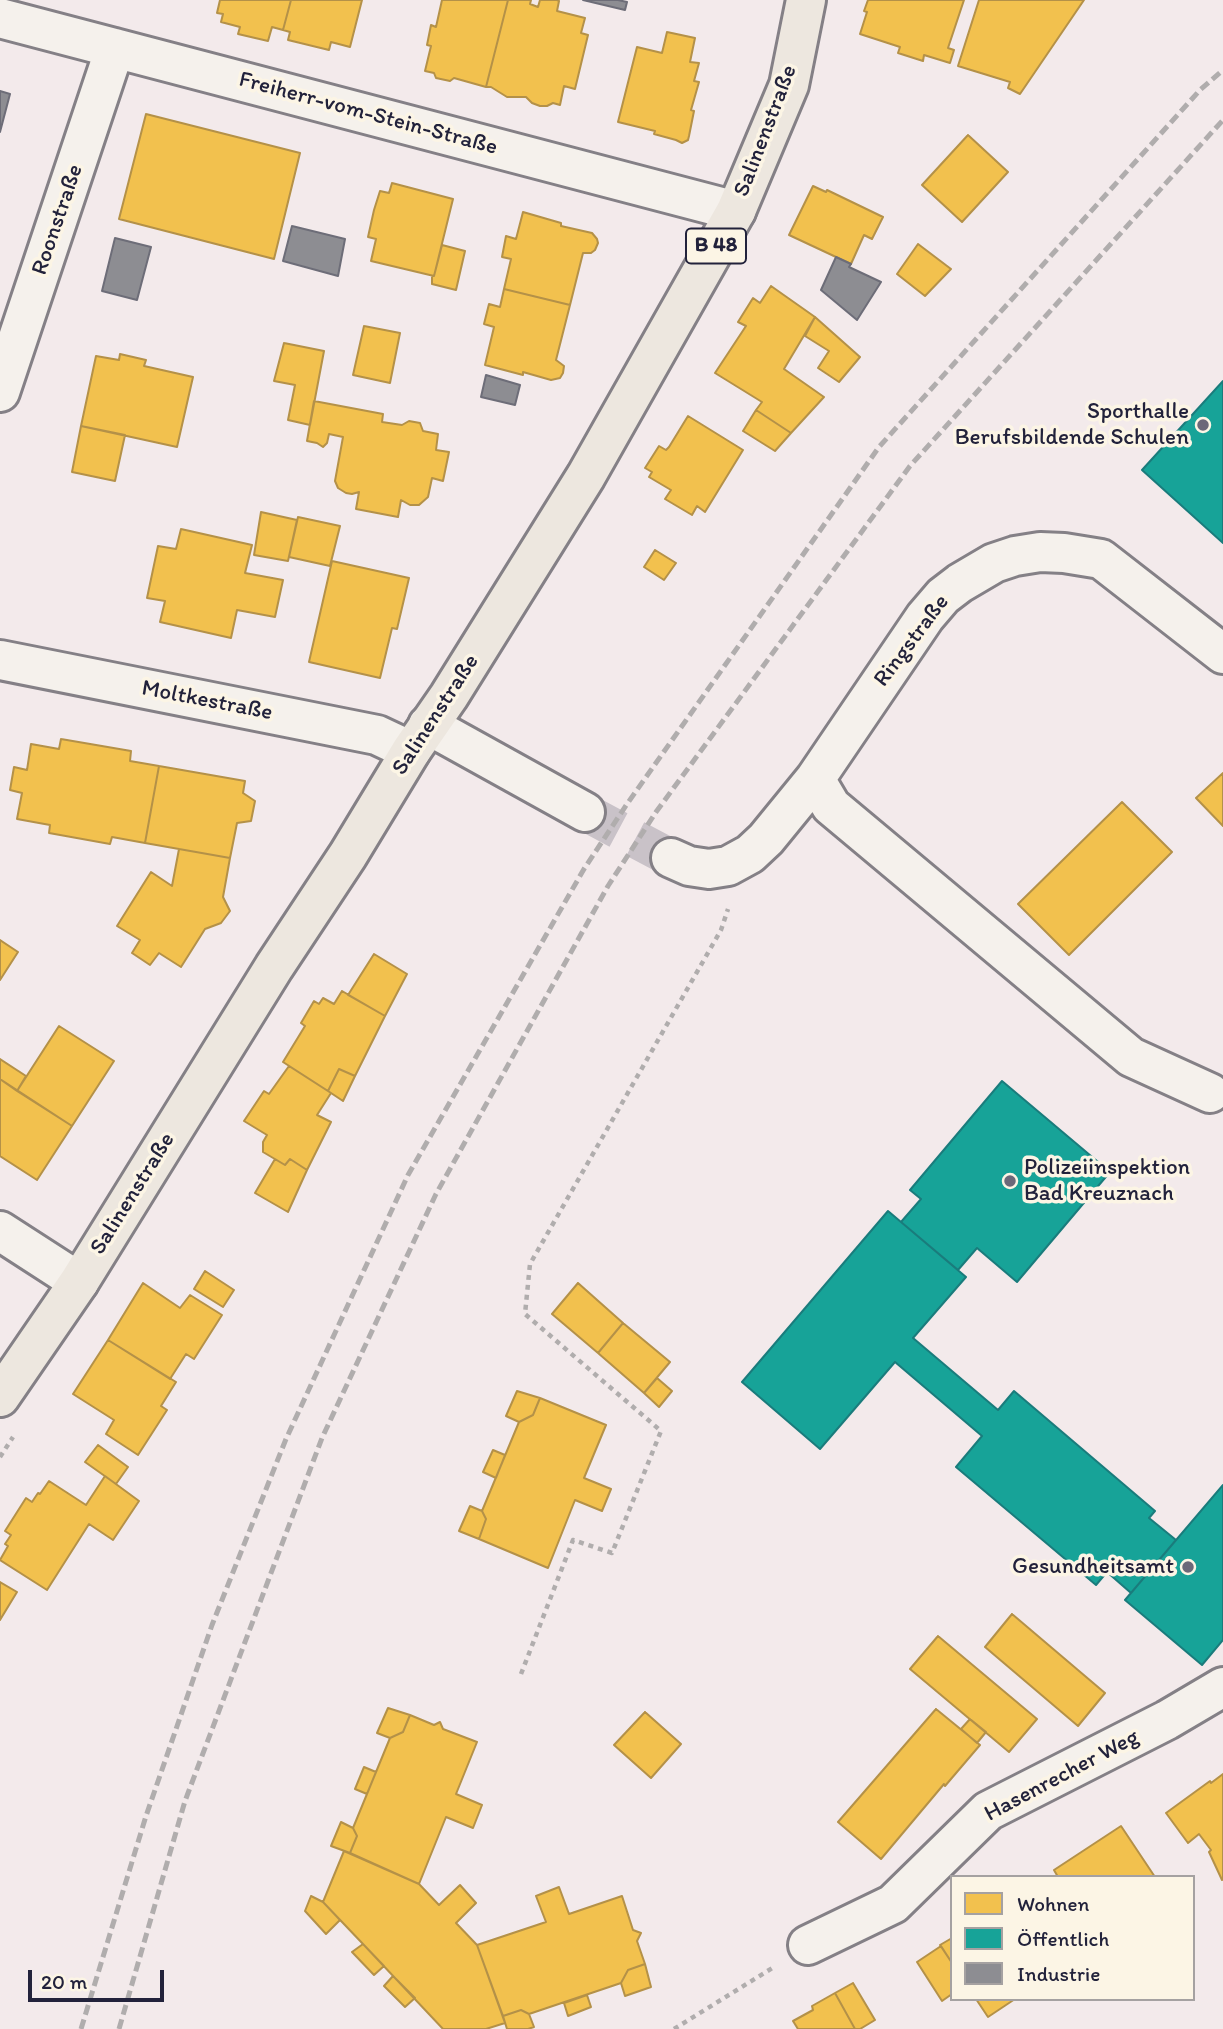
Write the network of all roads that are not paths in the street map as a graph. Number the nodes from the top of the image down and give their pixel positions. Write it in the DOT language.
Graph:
graph roads {
  1 [pos="806,0"];
  2 [pos="0,18"];
  3 [pos="115,48"];
  4 [pos="736,211"];
  5 [pos="0,392"];
  6 [pos="1223,654"];
  7 [pos="0,660"];
  8 [pos="419,738"];
  9 [pos="816,779"];
  10 [pos="585,812"];
  11 [pos="671,859"];
  12 [pos="1219,1093"];
  13 [pos="0,1231"];
  14 [pos="79,1282"];
  15 [pos="0,1397"];
  16 [pos="1223,1687"];
  17 [pos="808,1945"];
  1 -- 4 [label="main road, Salinenstraße / B 48"];
  2 -- 3 [label="street, Freiherr-vom-Stein-Straße"];
  3 -- 4 [label="street, Freiherr-vom-Stein-Straße"];
  3 -- 5 [label="street, Roonstraße"];
  4 -- 8 [label="main road, Salinenstraße / B 48"];
  6 -- 9 [label="street, Ringstraße"];
  7 -- 8 [label="street, Moltkestraße"];
  8 -- 10 [label="street"];
  8 -- 14 [label="main road, Salinenstraße"];
  9 -- 11 [label="street, Ringstraße"];
  9 -- 12 [label="street"];
  13 -- 14 [label="street"];
  14 -- 15 [label="main road, Salinenstraße"];
  16 -- 17 [label="street, Hasenrecher Weg"];
}
